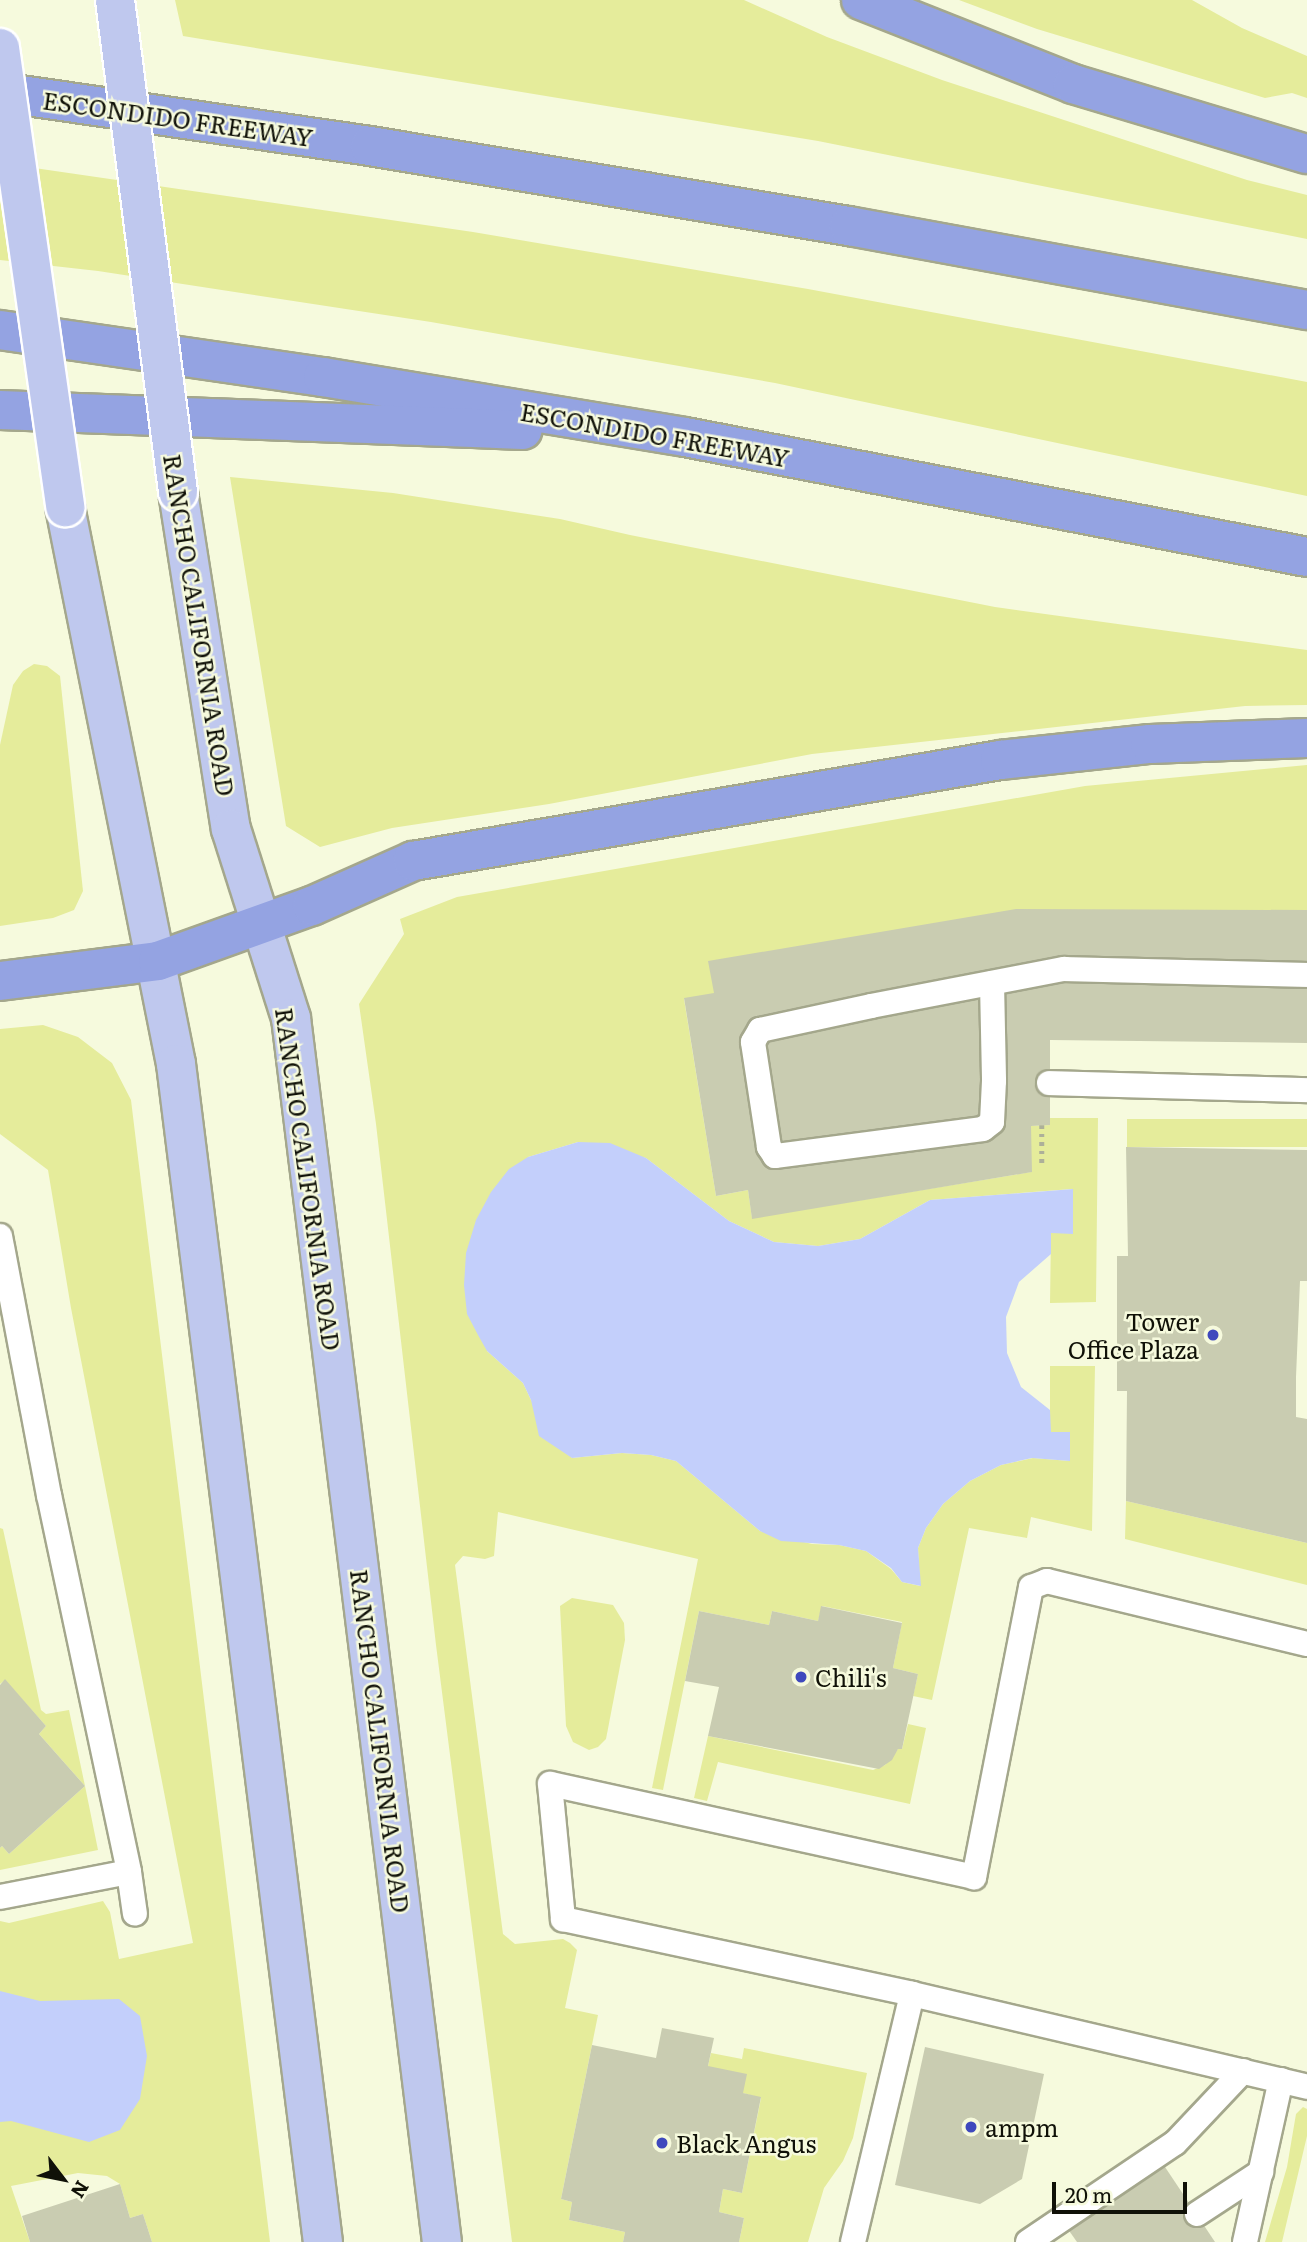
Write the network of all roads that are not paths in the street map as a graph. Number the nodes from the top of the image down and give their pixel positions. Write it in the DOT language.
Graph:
graph roads {
  1 [pos="115,0"];
  2 [pos="861,0"];
  3 [pos="0,48"];
  4 [pos="0,92"];
  5 [pos="1307,154"];
  6 [pos="1307,310"];
  7 [pos="0,330"];
  8 [pos="0,410"];
  9 [pos="685,437"];
  10 [pos="1307,557"];
  11 [pos="1307,738"];
  12 [pos="260,925"];
  13 [pos="158,961"];
  14 [pos="1307,975"];
  15 [pos="0,981"];
  16 [pos="992,983"];
  17 [pos="1049,1083"];
  18 [pos="1307,1090"];
  19 [pos="0,1236"];
  20 [pos="1307,1644"];
  21 [pos="129,1872"];
  22 [pos="0,1897"];
  23 [pos="135,1914"];
  24 [pos="912,1993"];
  25 [pos="1243,2071"];
  26 [pos="1281,2080"];
  27 [pos="1307,2087"];
  28 [pos="1261,2172"];
  29 [pos="1197,2214"];
  30 [pos="323,2242"];
  31 [pos="442,2242"];
  32 [pos="853,2242"];
  33 [pos="1028,2242"];
  34 [pos="1245,2242"];
  1 -- 12 [label="main road, RANCHO CALIFORNIA ROAD, bridge"];
  2 -- 5 [label="highway"];
  3 -- 13 [label="main road, bridge"];
  4 -- 6 [label="highway, ESCONDIDO FREEWAY"];
  7 -- 9 [label="highway, ESCONDIDO FREEWAY"];
  8 -- 9 [label="highway"];
  9 -- 10 [label="highway, ESCONDIDO FREEWAY"];
  11 -- 12 [label="highway"];
  12 -- 13 [label="highway"];
  12 -- 31 [label="main road, RANCHO CALIFORNIA ROAD"];
  13 -- 15 [label="highway"];
  13 -- 30 [label="main road"];
  14 -- 16 [label="lane"];
  16 -- 16 [label="lane"];
  17 -- 18 [label="lane"];
  19 -- 21 [label="lane"];
  20 -- 24 [label="lane"];
  21 -- 22 [label="lane"];
  21 -- 23 [label="lane"];
  24 -- 25 [label="lane"];
  24 -- 32 [label="lane"];
  25 -- 26 [label="lane"];
  25 -- 33 [label="lane"];
  26 -- 27 [label="lane"];
  26 -- 28 [label="lane"];
  28 -- 29 [label="lane"];
  28 -- 34 [label="lane"];
}
